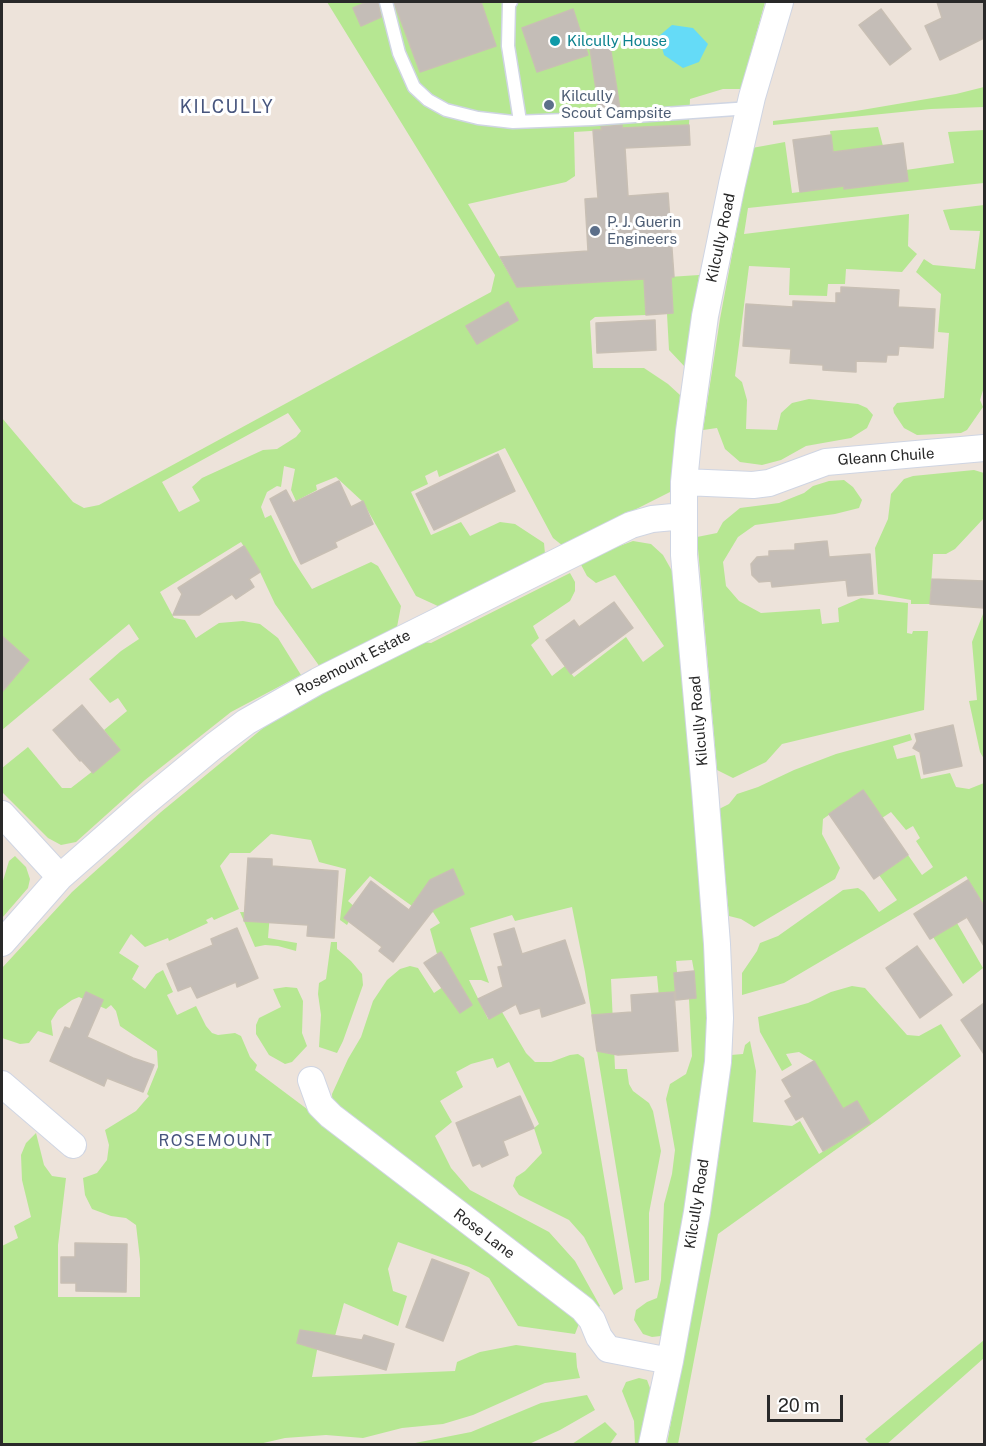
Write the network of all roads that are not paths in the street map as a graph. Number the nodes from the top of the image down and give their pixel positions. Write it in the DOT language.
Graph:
graph roads {
  1 [pos="386,2"];
  2 [pos="511,2"];
  3 [pos="780,2"];
  4 [pos="750,108"];
  5 [pos="520,121"];
  6 [pos="984,448"];
  7 [pos="684,482"];
  8 [pos="684,516"];
  9 [pos="2,814"];
  10 [pos="60,877"];
  11 [pos="2,943"];
  12 [pos="312,1080"];
  13 [pos="2,1084"];
  14 [pos="73,1145"];
  15 [pos="670,1361"];
  16 [pos="652,1444"];
  1 -- 5 [label="lane"];
  2 -- 5 [label="lane"];
  3 -- 4 [label="street, Kilcully Road"];
  4 -- 5 [label="lane"];
  4 -- 7 [label="street, Kilcully Road"];
  6 -- 7 [label="street, Gleann Chuile"];
  7 -- 8 [label="street, Kilcully Road"];
  8 -- 10 [label="street, Rosemount Estate"];
  8 -- 15 [label="street, Kilcully Road"];
  9 -- 10 [label="street"];
  10 -- 11 [label="street, Rosemount Estate"];
  12 -- 15 [label="street, Rose Lane"];
  13 -- 14 [label="street"];
  15 -- 16 [label="street, Kilcully Road"];
}
